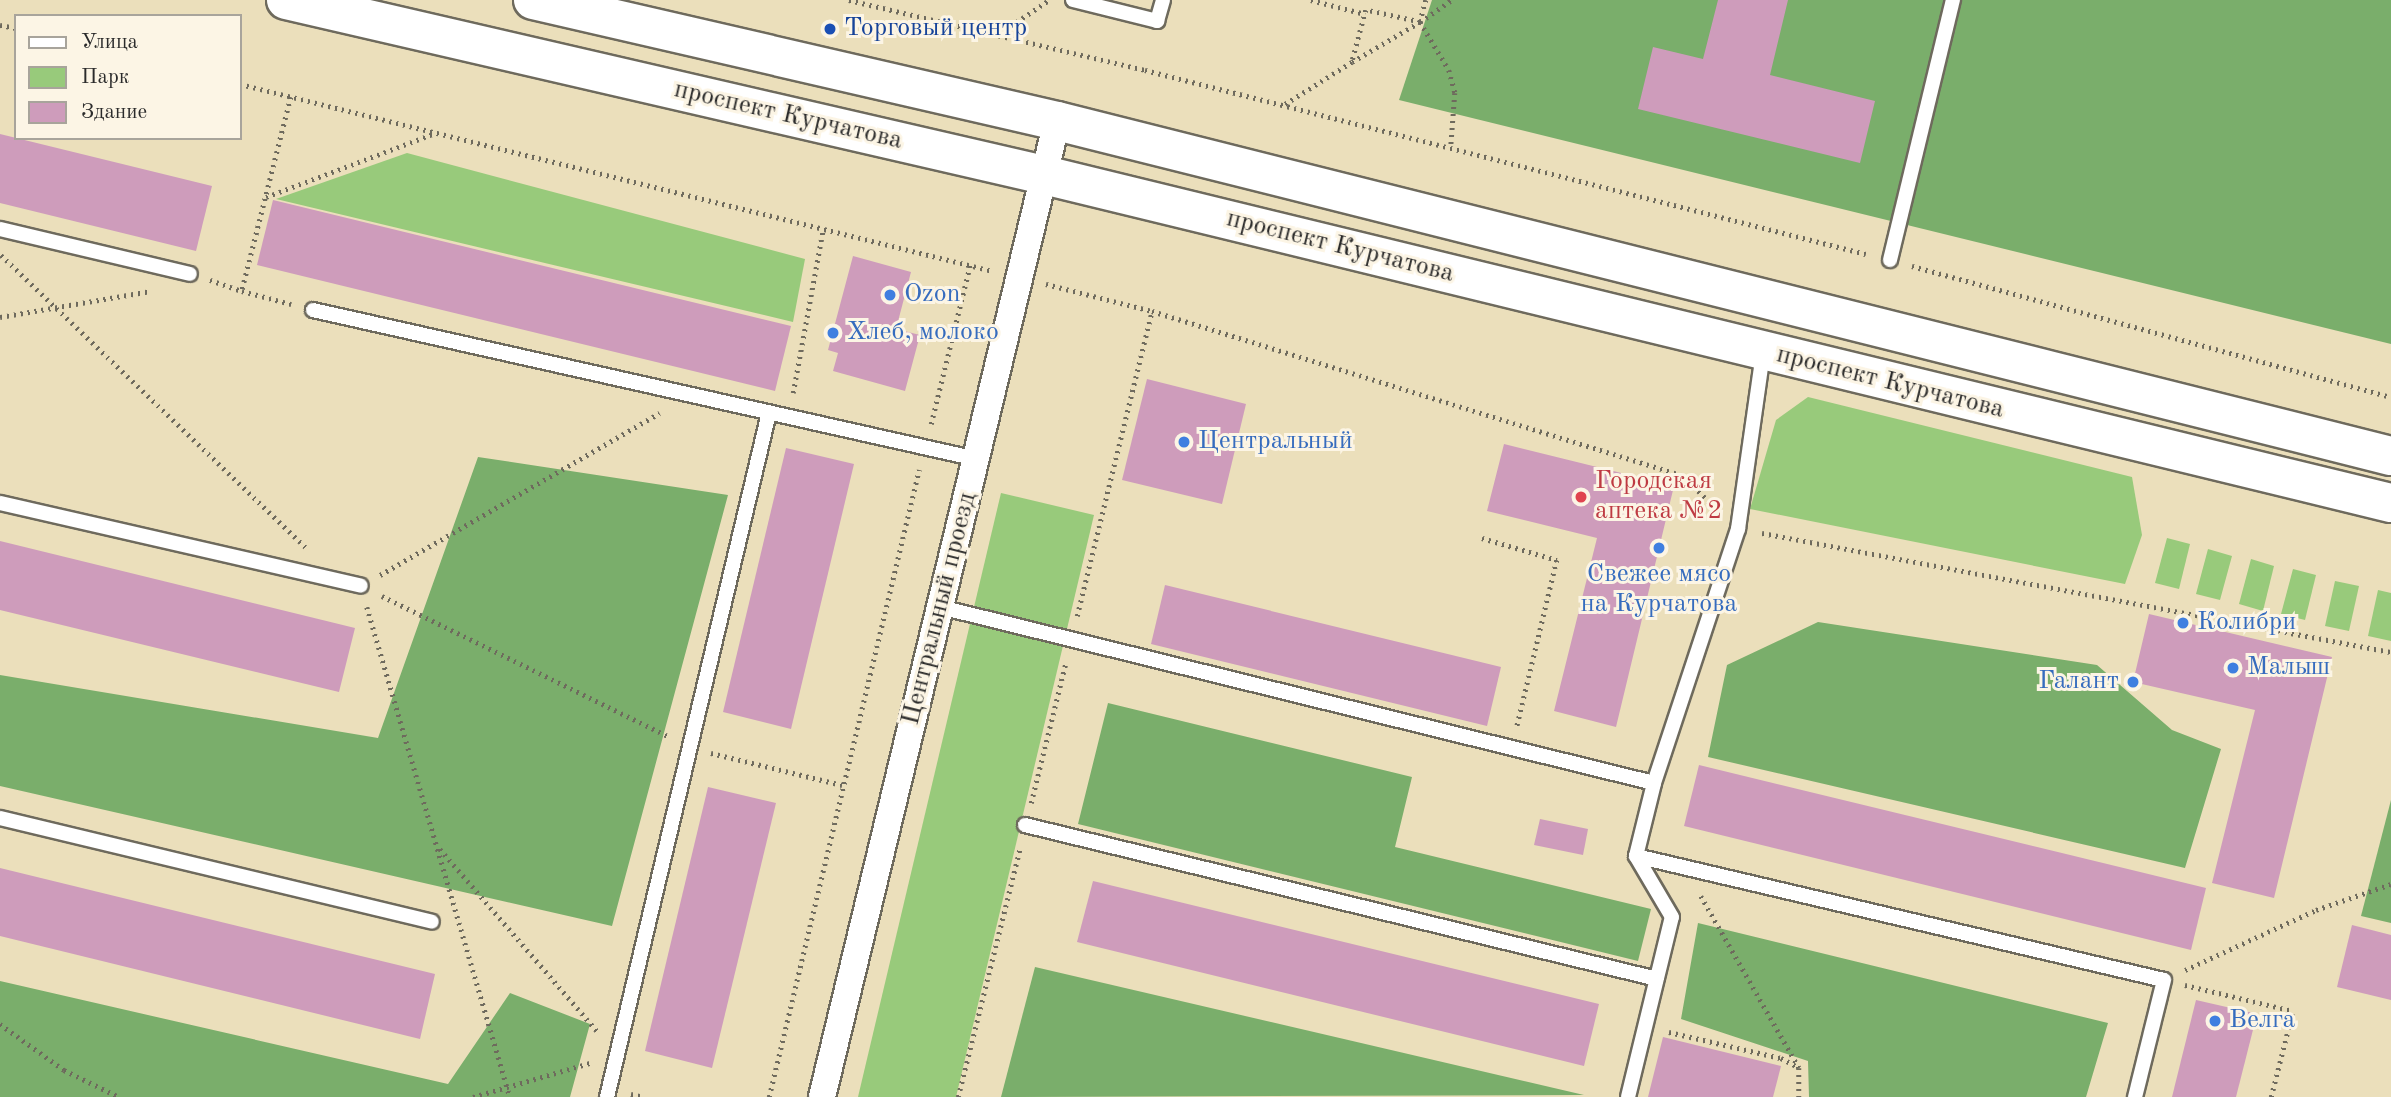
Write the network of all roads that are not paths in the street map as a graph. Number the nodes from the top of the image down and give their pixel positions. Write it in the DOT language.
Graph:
graph roads {
  1 [pos="286,0"];
  2 [pos="533,0"];
  3 [pos="1073,0"];
  4 [pos="1163,0"];
  5 [pos="1953,0"];
  6 [pos="1057,121"];
  7 [pos="1044,175"];
  8 [pos="0,229"];
  9 [pos="1890,260"];
  10 [pos="190,274"];
  11 [pos="313,310"];
  12 [pos="1763,352"];
  13 [pos="769,412"];
  14 [pos="2391,456"];
  15 [pos="977,459"];
  16 [pos="0,503"];
  17 [pos="2391,503"];
  18 [pos="361,586"];
  19 [pos="940,607"];
  20 [pos="1654,783"];
  21 [pos="0,818"];
  22 [pos="1025,825"];
  23 [pos="1636,856"];
  24 [pos="432,922"];
  25 [pos="1657,979"];
  26 [pos="607,1097"];
  27 [pos="822,1097"];
  28 [pos="1628,1097"];
  29 [pos="2135,1097"];
  1 -- 7 [label="main road, проспект Курчатова"];
  2 -- 6 [label="main road, проспект Курчатова"];
  3 -- 4 [label="lane"];
  5 -- 9 [label="lane"];
  6 -- 7 [label="street, Центральный проезд"];
  6 -- 14 [label="main road, проспект Курчатова"];
  7 -- 12 [label="main road, проспект Курчатова"];
  7 -- 15 [label="street, Центральный проезд"];
  8 -- 10 [label="lane"];
  11 -- 13 [label="lane"];
  12 -- 17 [label="main road, проспект Курчатова"];
  12 -- 20 [label="lane"];
  13 -- 15 [label="lane"];
  13 -- 26 [label="lane"];
  15 -- 19 [label="street, Центральный проезд"];
  16 -- 18 [label="lane"];
  19 -- 20 [label="lane"];
  19 -- 27 [label="street, Центральный проезд"];
  20 -- 23 [label="lane"];
  21 -- 24 [label="lane"];
  22 -- 25 [label="lane"];
  23 -- 25 [label="lane"];
  23 -- 29 [label="lane"];
  25 -- 28 [label="lane"];
}
